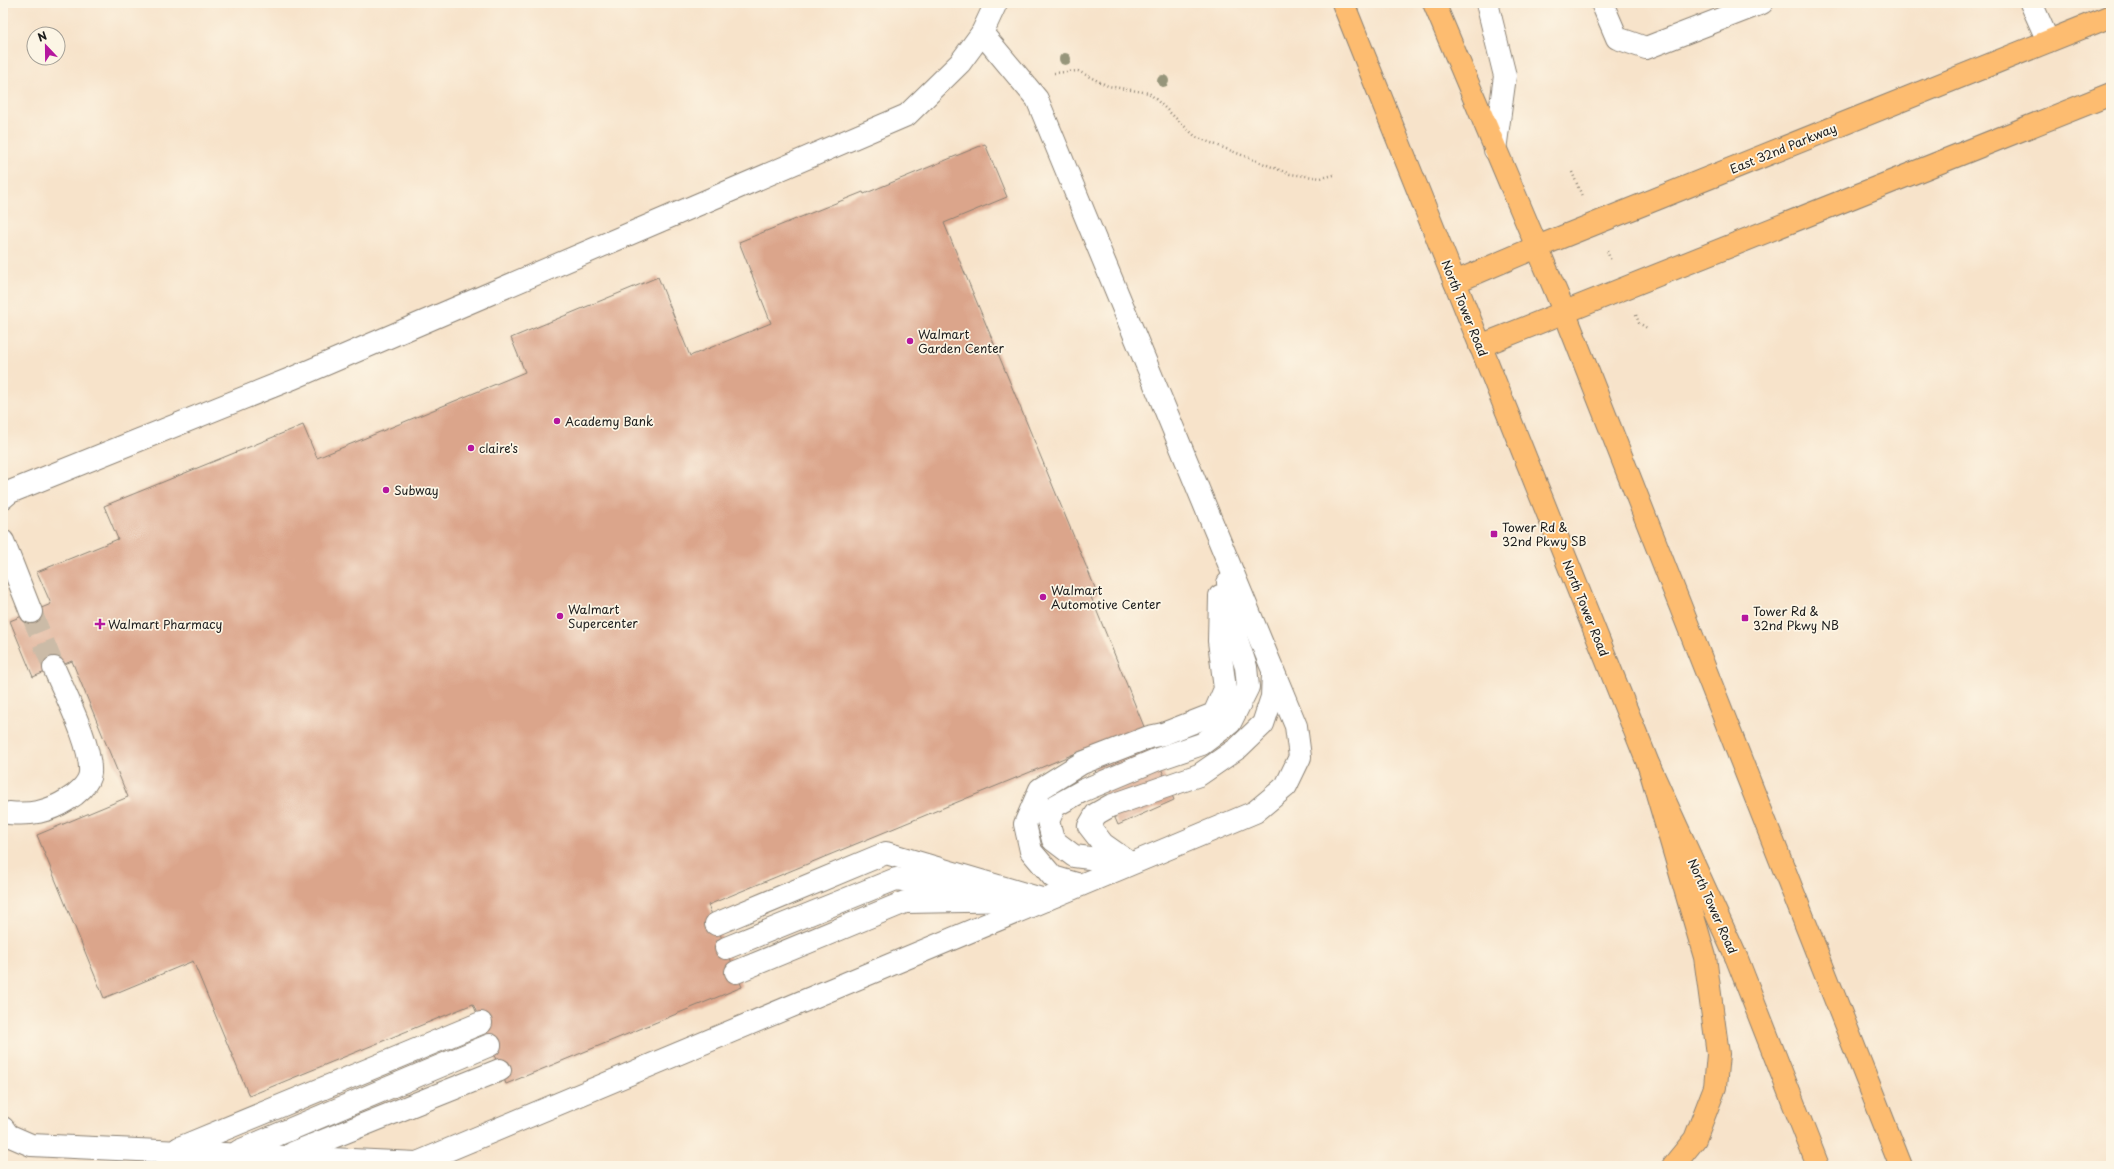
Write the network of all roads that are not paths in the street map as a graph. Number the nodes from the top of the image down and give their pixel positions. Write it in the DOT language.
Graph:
graph roads {
  1 [pos="996,3"];
  2 [pos="1343,3"];
  3 [pos="1434,3"];
  4 [pos="1487,3"];
  5 [pos="1602,3"];
  6 [pos="1762,3"];
  7 [pos="2032,3"];
  8 [pos="2111,16"];
  9 [pos="982,33"];
  10 [pos="2048,41"];
  11 [pos="2111,94"];
  12 [pos="1495,150"];
  13 [pos="1537,247"];
  14 [pos="1455,282"];
  15 [pos="1564,311"];
  16 [pos="1480,346"];
  17 [pos="3,498"];
  18 [pos="3,541"];
  19 [pos="1222,545"];
  20 [pos="31,612"];
  21 [pos="54,668"];
  22 [pos="1273,669"];
  23 [pos="1649,766"];
  24 [pos="9,814"];
  25 [pos="1131,864"];
  26 [pos="1080,885"];
  27 [pos="1045,900"];
  28 [pos="716,924"];
  29 [pos="726,948"];
  30 [pos="736,972"];
  31 [pos="481,1023"];
  32 [pos="490,1045"];
  33 [pos="500,1070"];
  34 [pos="3,1128"];
  35 [pos="172,1151"];
  36 [pos="232,1154"];
  37 [pos="287,1156"];
  38 [pos="1673,1166"];
  39 [pos="1818,1166"];
  40 [pos="1901,1166"];
  1 -- 9 [label="lane"];
  2 -- 14 [label="main road, North Tower Road"];
  3 -- 12 [label="main road"];
  4 -- 12 [label="lane"];
  5 -- 6 [label="lane"];
  7 -- 10 [label="lane"];
  8 -- 10 [label="main road, East 32nd Parkway"];
  9 -- 17 [label="lane"];
  9 -- 19 [label="lane"];
  10 -- 13 [label="main road, East 32nd Parkway"];
  11 -- 15 [label="main road"];
  12 -- 13 [label="main road"];
  13 -- 14 [label="main road, East 32nd Parkway"];
  13 -- 15 [label="main road"];
  14 -- 16 [label="main road, North Tower Road"];
  15 -- 16 [label="main road"];
  15 -- 40 [label="main road"];
  16 -- 23 [label="main road, North Tower Road"];
  18 -- 20 [label="lane"];
  19 -- 22 [label="lane"];
  19 -- 25 [label="lane"];
  19 -- 26 [label="lane"];
  21 -- 24 [label="lane"];
  22 -- 25 [label="lane"];
  22 -- 25 [label="lane"];
  23 -- 38 [label="main road"];
  23 -- 39 [label="main road, North Tower Road"];
  25 -- 26 [label="lane"];
  26 -- 27 [label="lane"];
  27 -- 28 [label="lane"];
  27 -- 29 [label="lane"];
  27 -- 30 [label="lane"];
  27 -- 37 [label="lane"];
  31 -- 35 [label="lane"];
  32 -- 36 [label="lane"];
  33 -- 37 [label="lane"];
  34 -- 35 [label="lane"];
  35 -- 36 [label="lane"];
  36 -- 37 [label="lane"];
}
